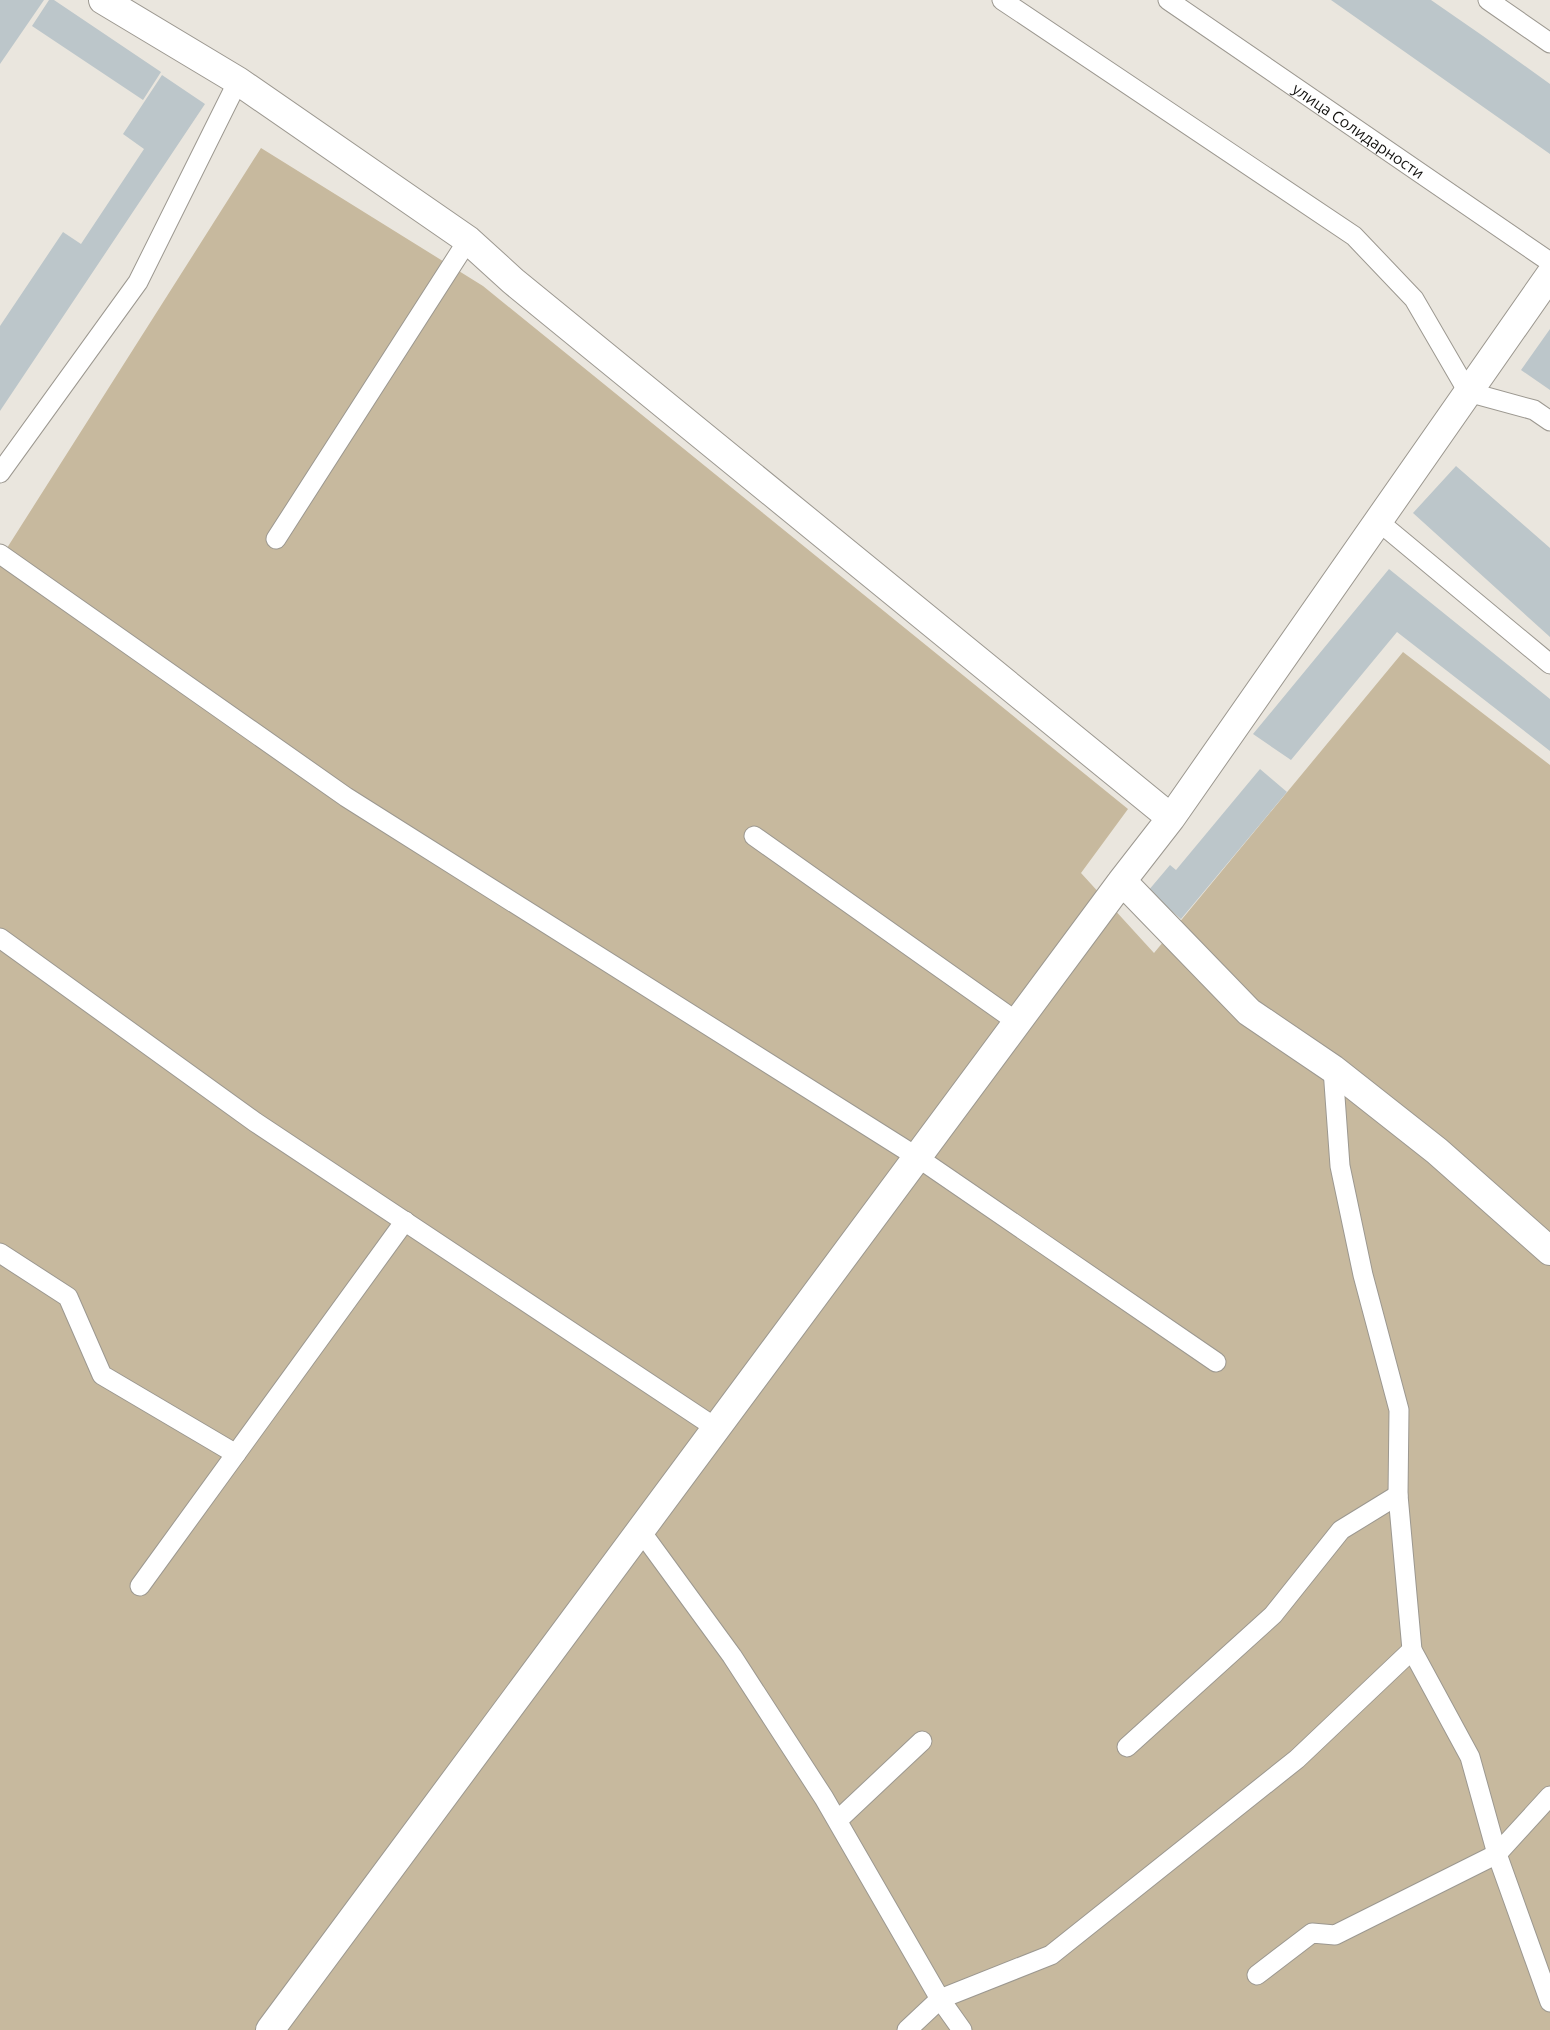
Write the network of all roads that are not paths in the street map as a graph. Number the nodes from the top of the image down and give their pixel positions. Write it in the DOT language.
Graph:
graph roads {
  1 [pos="103,0"];
  2 [pos="1002,0"];
  3 [pos="1168,0"];
  4 [pos="1488,0"];
  5 [pos="1550,43"];
  6 [pos="238,81"];
  7 [pos="468,240"];
  8 [pos="1550,262"];
  9 [pos="1550,275"];
  10 [pos="1468,392"];
  11 [pos="1550,421"];
  12 [pos="0,473"];
  13 [pos="1378,521"];
  14 [pos="276,540"];
  15 [pos="0,554"];
  16 [pos="1550,664"];
  17 [pos="1171,818"];
  18 [pos="754,836"];
  19 [pos="1122,881"];
  20 [pos="0,938"];
  21 [pos="1017,1022"];
  22 [pos="1333,1069"];
  23 [pos="917,1158"];
  24 [pos="405,1221"];
  25 [pos="1550,1251"];
  26 [pos="0,1253"];
  27 [pos="1216,1362"];
  28 [pos="716,1428"];
  29 [pos="236,1454"];
  30 [pos="1398,1495"];
  31 [pos="640,1530"];
  32 [pos="140,1586"];
  33 [pos="1412,1650"];
  34 [pos="922,1741"];
  35 [pos="1127,1747"];
  36 [pos="1550,1796"];
  37 [pos="838,1820"];
  38 [pos="1497,1854"];
  39 [pos="1257,1975"];
  40 [pos="940,1999"];
  41 [pos="1550,2002"];
  42 [pos="270,2030"];
  43 [pos="907,2030"];
  44 [pos="962,2030"];
  1 -- 6 [label="street"];
  2 -- 10 [label="lane"];
  3 -- 8 [label="lane, улица Солидарности"];
  4 -- 5 [label="lane"];
  6 -- 7 [label="street"];
  6 -- 12 [label="lane"];
  7 -- 14 [label="lane"];
  7 -- 17 [label="street"];
  9 -- 10 [label="street"];
  10 -- 11 [label="lane"];
  10 -- 13 [label="street"];
  13 -- 16 [label="lane"];
  13 -- 17 [label="street"];
  15 -- 23 [label="lane"];
  17 -- 19 [label="street"];
  18 -- 21 [label="lane"];
  19 -- 21 [label="street"];
  19 -- 22 [label="street"];
  20 -- 24 [label="lane"];
  21 -- 23 [label="street"];
  22 -- 25 [label="street"];
  22 -- 30 [label="lane"];
  23 -- 27 [label="lane"];
  23 -- 28 [label="street"];
  24 -- 28 [label="lane"];
  24 -- 29 [label="lane"];
  26 -- 29 [label="lane"];
  28 -- 31 [label="street"];
  29 -- 32 [label="lane"];
  30 -- 33 [label="lane"];
  30 -- 35 [label="lane"];
  31 -- 37 [label="lane"];
  31 -- 42 [label="street"];
  33 -- 38 [label="lane"];
  33 -- 40 [label="lane"];
  34 -- 37 [label="lane"];
  36 -- 38 [label="lane"];
  37 -- 40 [label="lane"];
  38 -- 39 [label="lane"];
  38 -- 41 [label="lane"];
  40 -- 43 [label="lane"];
  40 -- 44 [label="lane"];
}
